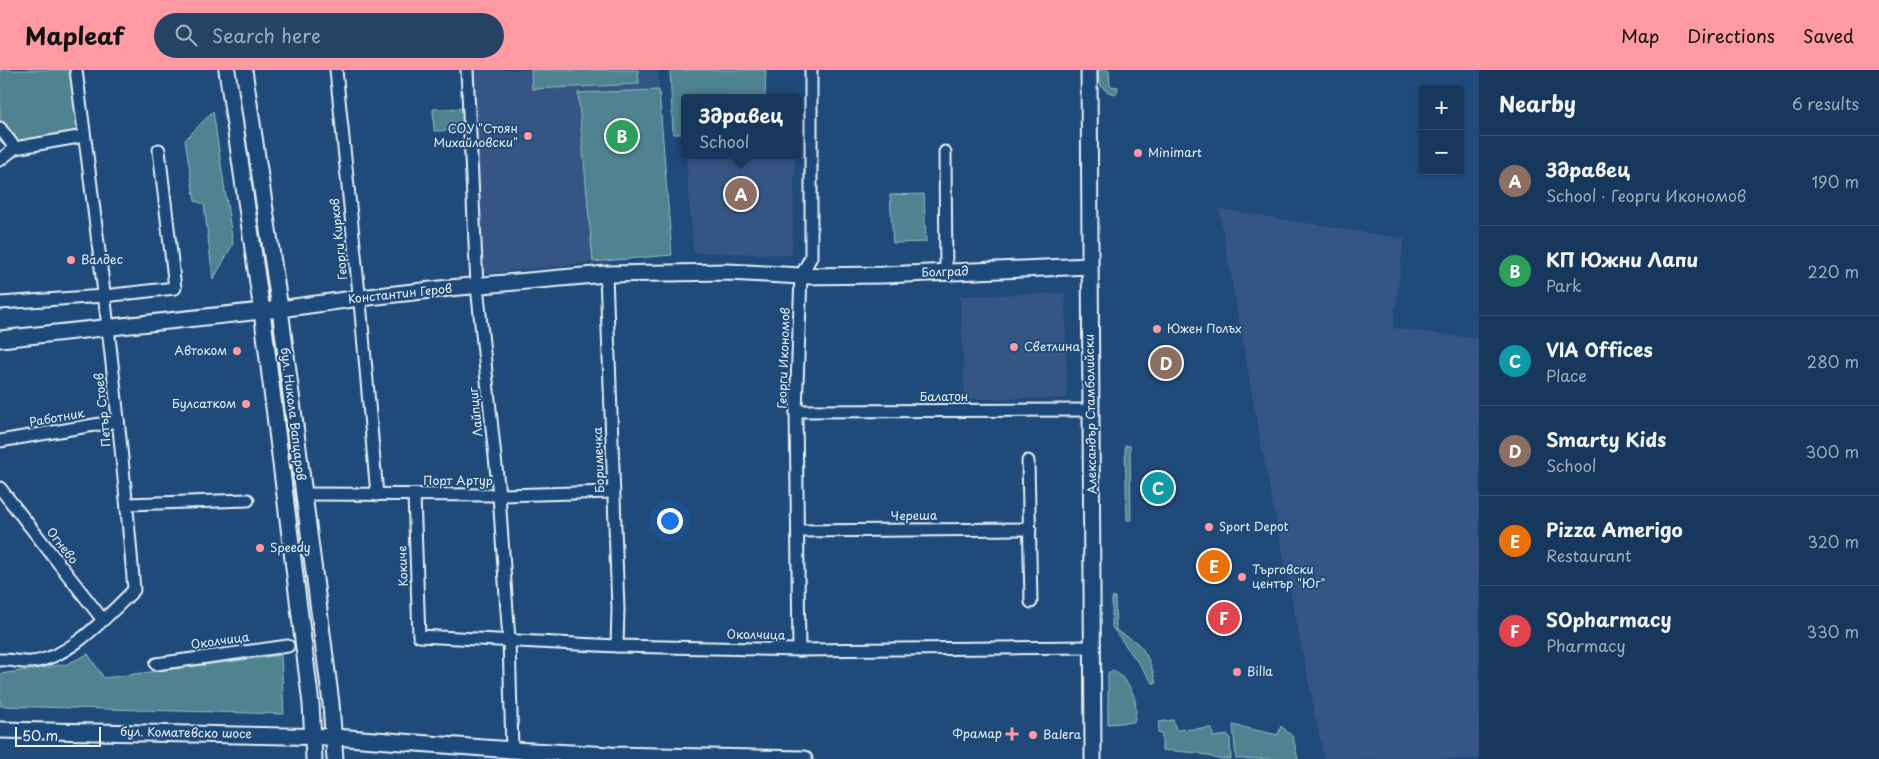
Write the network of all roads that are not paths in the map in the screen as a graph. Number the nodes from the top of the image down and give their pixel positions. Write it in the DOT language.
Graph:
graph roads {
  1 [pos="76,70"];
  2 [pos="227,70"];
  3 [pos="244,70"];
  4 [pos="336,70"];
  5 [pos="467,70"];
  6 [pos="811,70"];
  7 [pos="1088,70"];
  8 [pos="0,128"];
  9 [pos="84,136"];
  10 [pos="15,148"];
  11 [pos="159,150"];
  12 [pos="945,152"];
  13 [pos="0,160"];
  14 [pos="1090,266"];
  15 [pos="946,272"];
  16 [pos="606,274"];
  17 [pos="801,276"];
  18 [pos="477,286"];
  19 [pos="104,296"];
  20 [pos="360,298"];
  21 [pos="0,303"];
  22 [pos="280,309"];
  23 [pos="262,311"];
  24 [pos="108,328"];
  25 [pos="0,339"];
  26 [pos="1091,410"];
  27 [pos="796,412"];
  28 [pos="118,422"];
  29 [pos="0,441"];
  30 [pos="1028,461"];
  31 [pos="0,488"];
  32 [pos="613,492"];
  33 [pos="303,494"];
  34 [pos="499,494"];
  35 [pos="377,495"];
  36 [pos="414,495"];
  37 [pos="248,500"];
  38 [pos="127,504"];
  39 [pos="1030,529"];
  40 [pos="798,531"];
  41 [pos="1031,602"];
  42 [pos="103,620"];
  43 [pos="419,636"];
  44 [pos="509,640"];
  45 [pos="288,646"];
  46 [pos="617,646"];
  47 [pos="1092,647"];
  48 [pos="799,650"];
  49 [pos="0,660"];
  50 [pos="156,664"];
  51 [pos="0,730"];
  52 [pos="313,736"];
  53 [pos="334,737"];
  54 [pos="512,750"];
  55 [pos="314,759"];
  56 [pos="335,759"];
  57 [pos="804,759"];
  58 [pos="1093,759"];
  1 -- 9 [label="street, Петър Стоев"];
  2 -- 23 [label="street, бул. Никола Вапцаров"];
  3 -- 22 [label="street, бул. Никола Вапцаров"];
  4 -- 20 [label="street, Георги Кирков"];
  5 -- 18 [label="street, Лайпциг"];
  6 -- 17 [label="street, Георги Икономов"];
  7 -- 14 [label="street, Александър Стамболийски"];
  8 -- 10 [label="street"];
  9 -- 10 [label="street"];
  9 -- 19 [label="street, Петър Стоев"];
  10 -- 13 [label="street"];
  11 -- 19 [label="street"];
  12 -- 15 [label="street"];
  14 -- 15 [label="street, Болград"];
  14 -- 26 [label="street, Александър Стамболийски"];
  15 -- 17 [label="street, Болград"];
  16 -- 17 [label="street, Константин Геров"];
  16 -- 18 [label="street, Константин Геров"];
  16 -- 32 [label="street, Боримечка"];
  17 -- 27 [label="street, Георги Икономов"];
  18 -- 20 [label="street, Константин Геров"];
  18 -- 34 [label="street, Лайпциг"];
  19 -- 21 [label="street"];
  19 -- 24 [label="street, Петър Стоев"];
  20 -- 22 [label="street, Константин Геров"];
  20 -- 35 [label="street, Георги Кирков"];
  22 -- 23 [label="street, Константин Геров"];
  22 -- 33 [label="street, бул. Никола Вапцаров"];
  23 -- 24 [label="street, Константин Геров"];
  23 -- 52 [label="street, бул. Никола Вапцаров"];
  24 -- 25 [label="street, Константин Геров"];
  24 -- 28 [label="street, Петър Стоев"];
  26 -- 27 [label="street, Балатон"];
  26 -- 47 [label="street, Александър Стамболийски"];
  27 -- 40 [label="street, Георги Икономов"];
  28 -- 29 [label="street, Работник"];
  28 -- 38 [label="street, Петър Стоев"];
  30 -- 39 [label="street"];
  31 -- 42 [label="street, Огнево"];
  32 -- 34 [label="street, Порт Артур"];
  32 -- 46 [label="street, Боримечка"];
  33 -- 35 [label="street, Порт Артур"];
  33 -- 53 [label="street, бул. Никола Вапцаров"];
  34 -- 36 [label="street, Порт Артур"];
  34 -- 44 [label="street, Лайпциг"];
  35 -- 36 [label="street, Порт Артур"];
  36 -- 43 [label="street, Кокиче"];
  37 -- 38 [label="street"];
  38 -- 42 [label="street, Петър Стоев"];
  39 -- 40 [label="street, Череша"];
  39 -- 41 [label="street"];
  40 -- 48 [label="street, Георги Икономов"];
  42 -- 49 [label="street, Петър Стоев"];
  43 -- 44 [label="street, Околчица"];
  44 -- 46 [label="street, Околчица"];
  44 -- 54 [label="street, Лайпциг"];
  45 -- 50 [label="street, Околчица"];
  46 -- 48 [label="street, Околчица"];
  47 -- 48 [label="street, Околчица"];
  47 -- 58 [label="street, Александър Стамболийски"];
  51 -- 52 [label="street, бул. Коматевско шосе"];
  52 -- 53 [label="street, бул. Коматевско шосе"];
  52 -- 55 [label="street, бул. Никола Вапцаров"];
  53 -- 54 [label="street"];
  53 -- 56 [label="street, бул. Никола Вапцаров"];
  54 -- 57 [label="street"];
}
